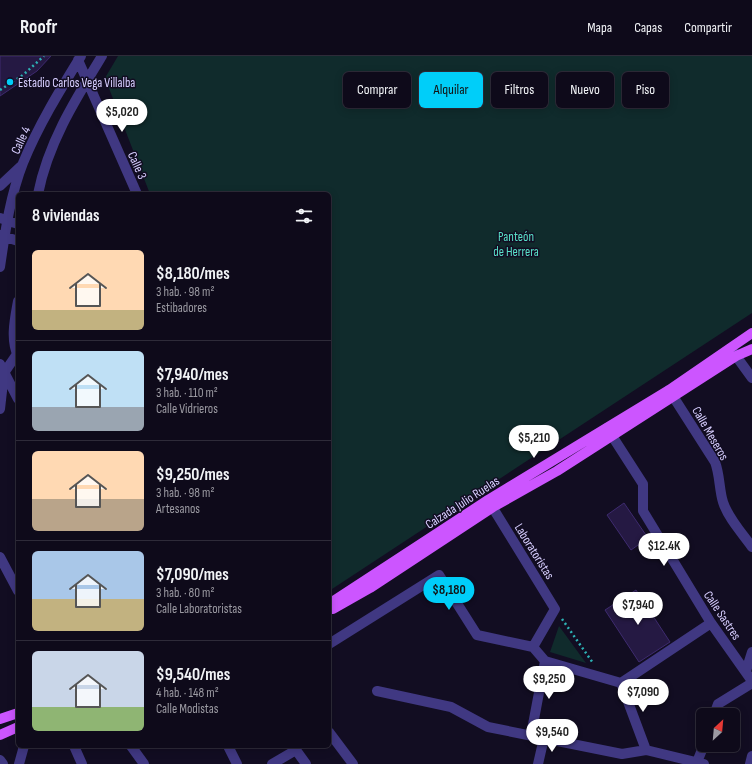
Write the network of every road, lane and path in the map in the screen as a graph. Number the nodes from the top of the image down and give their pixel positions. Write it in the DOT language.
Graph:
graph roads {
  1 [pos="44,56"];
  2 [pos="102,56"];
  3 [pos="80,58"];
  4 [pos="88,79"];
  5 [pos="0,90"];
  6 [pos="23,164"];
  7 [pos="0,186"];
  8 [pos="38,192"];
  9 [pos="136,192"];
  10 [pos="4,220"];
  11 [pos="16,223"];
  12 [pos="2,236"];
  13 [pos="16,240"];
  14 [pos="0,267"];
  15 [pos="16,311"];
  16 [pos="750,337"];
  17 [pos="752,349"];
  18 [pos="16,351"];
  19 [pos="733,352"];
  20 [pos="16,356"];
  21 [pos="2,369"];
  22 [pos="752,378"];
  23 [pos="671,393"];
  24 [pos="16,395"];
  25 [pos="0,409"];
  26 [pos="609,431"];
  27 [pos="490,504"];
  28 [pos="752,547"];
  29 [pos="0,557"];
  30 [pos="16,586"];
  31 [pos="331,603"];
  32 [pos="331,609"];
  33 [pos="555,609"];
  34 [pos="711,623"];
  35 [pos="331,643"];
  36 [pos="533,647"];
  37 [pos="752,652"];
  38 [pos="545,661"];
  39 [pos="746,670"];
  40 [pos="603,678"];
  41 [pos="752,682"];
  42 [pos="621,683"];
  43 [pos="377,691"];
  44 [pos="717,708"];
  45 [pos="16,714"];
  46 [pos="0,719"];
  47 [pos="16,729"];
  48 [pos="0,735"];
  49 [pos="331,735"];
  50 [pos="531,735"];
  51 [pos="544,738"];
  52 [pos="23,748"];
  53 [pos="75,748"];
  54 [pos="132,748"];
  55 [pos="229,748"];
  56 [pos="295,748"];
  57 [pos="646,750"];
  58 [pos="703,752"];
  59 [pos="752,756"];
  60 [pos="0,760"];
  61 [pos="701,763"];
  62 [pos="3,764"];
  63 [pos="19,764"];
  64 [pos="82,764"];
  65 [pos="144,764"];
  66 [pos="237,764"];
  67 [pos="272,764"];
  68 [pos="306,764"];
  69 [pos="353,764"];
  70 [pos="538,764"];
  71 [pos="750,764"];
  1 -- 5 [label="path"];
  2 -- 4 [label="street"];
  3 -- 4 [label="street, Calle 3"];
  3 -- 6 [label="street, Calle 4"];
  4 -- 8 [label="street"];
  4 -- 9 [label="street, Calle 3"];
  6 -- 7 [label="street"];
  6 -- 10 [label="street, Calle 4"];
  10 -- 11 [label="street"];
  10 -- 12 [label="street, Calle 4"];
  12 -- 13 [label="street"];
  12 -- 14 [label="street, Calle 4"];
  15 -- 18 [label="street"];
  16 -- 19 [label="main road, Calzada Julio Ruelas"];
  17 -- 19 [label="main road, Calzada Julio Ruelas"];
  19 -- 22 [label="street"];
  19 -- 23 [label="main road, Calzada Julio Ruelas"];
  20 -- 21 [label="street"];
  21 -- 24 [label="street"];
  21 -- 25 [label="street"];
  23 -- 26 [label="main road, Calzada Julio Ruelas"];
  23 -- 28 [label="street, Calle Meseros"];
  26 -- 27 [label="main road, Calzada Julio Ruelas"];
  26 -- 34 [label="street, Calle Sastres"];
  27 -- 31 [label="main road, Calzada Julio Ruelas"];
  27 -- 32 [label="main road, Calzada Julio Ruelas"];
  27 -- 33 [label="street, Laboratoristas"];
  29 -- 30 [label="street"];
  33 -- 36 [label="street"];
  33 -- 40 [label="path"];
  34 -- 39 [label="street, Calle Sastres"];
  34 -- 42 [label="street"];
  35 -- 36 [label="street"];
  36 -- 38 [label="street"];
  37 -- 39 [label="street"];
  38 -- 40 [label="street"];
  38 -- 50 [label="street"];
  39 -- 41 [label="street, Calle Sastres"];
  40 -- 42 [label="street"];
  41 -- 44 [label="street"];
  42 -- 57 [label="street"];
  43 -- 50 [label="street"];
  45 -- 46 [label="main road"];
  47 -- 48 [label="main road"];
  49 -- 69 [label="street"];
  50 -- 51 [label="street"];
  51 -- 57 [label="street"];
  51 -- 70 [label="street"];
  52 -- 63 [label="street"];
  53 -- 64 [label="street"];
  54 -- 65 [label="street"];
  55 -- 66 [label="street"];
  56 -- 67 [label="street"];
  56 -- 68 [label="street"];
  57 -- 61 [label="street"];
  58 -- 61 [label="street"];
  59 -- 71 [label="street"];
  60 -- 62 [label="street"];
}
